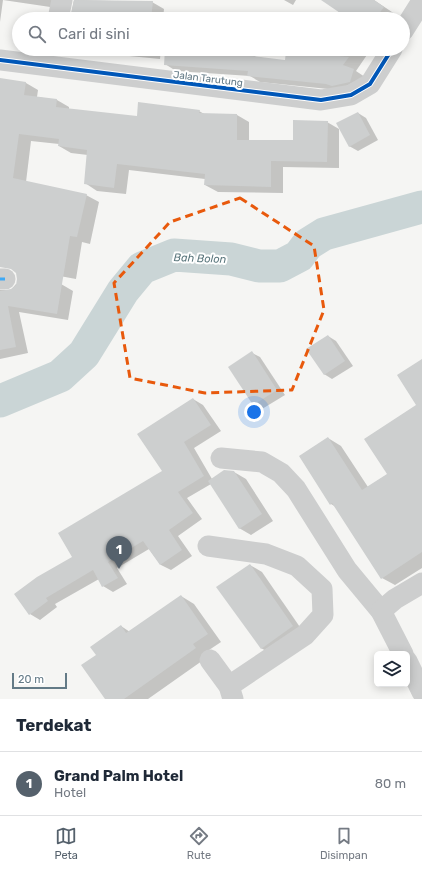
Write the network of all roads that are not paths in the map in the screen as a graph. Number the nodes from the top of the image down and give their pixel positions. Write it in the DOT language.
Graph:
graph roads {
  1 [pos="62,0"];
  2 [pos="422,1"];
  3 [pos="59,12"];
  4 [pos="410,21"];
  5 [pos="388,56"];
  6 [pos="50,58"];
  7 [pos="0,60"];
  8 [pos="221,458"];
  9 [pos="208,546"];
  10 [pos="422,583"];
  11 [pos="381,612"];
  12 [pos="402,651"];
  13 [pos="210,660"];
  14 [pos="410,667"];
  15 [pos="422,692"];
  16 [pos="231,693"];
  17 [pos="422,697"];
  18 [pos="417,699"];
  1 -- 3 [label="street"];
  2 -- 4 [label="street"];
  5 -- 6 [label="street, Jalan Tarutung"];
  6 -- 7 [label="street, Jalan Tarutung"];
  8 -- 11 [label="street"];
  9 -- 16 [label="street"];
  10 -- 11 [label="street"];
  11 -- 12 [label="street"];
  13 -- 16 [label="street"];
  14 -- 15 [label="street"];
  17 -- 18 [label="street"];
}
